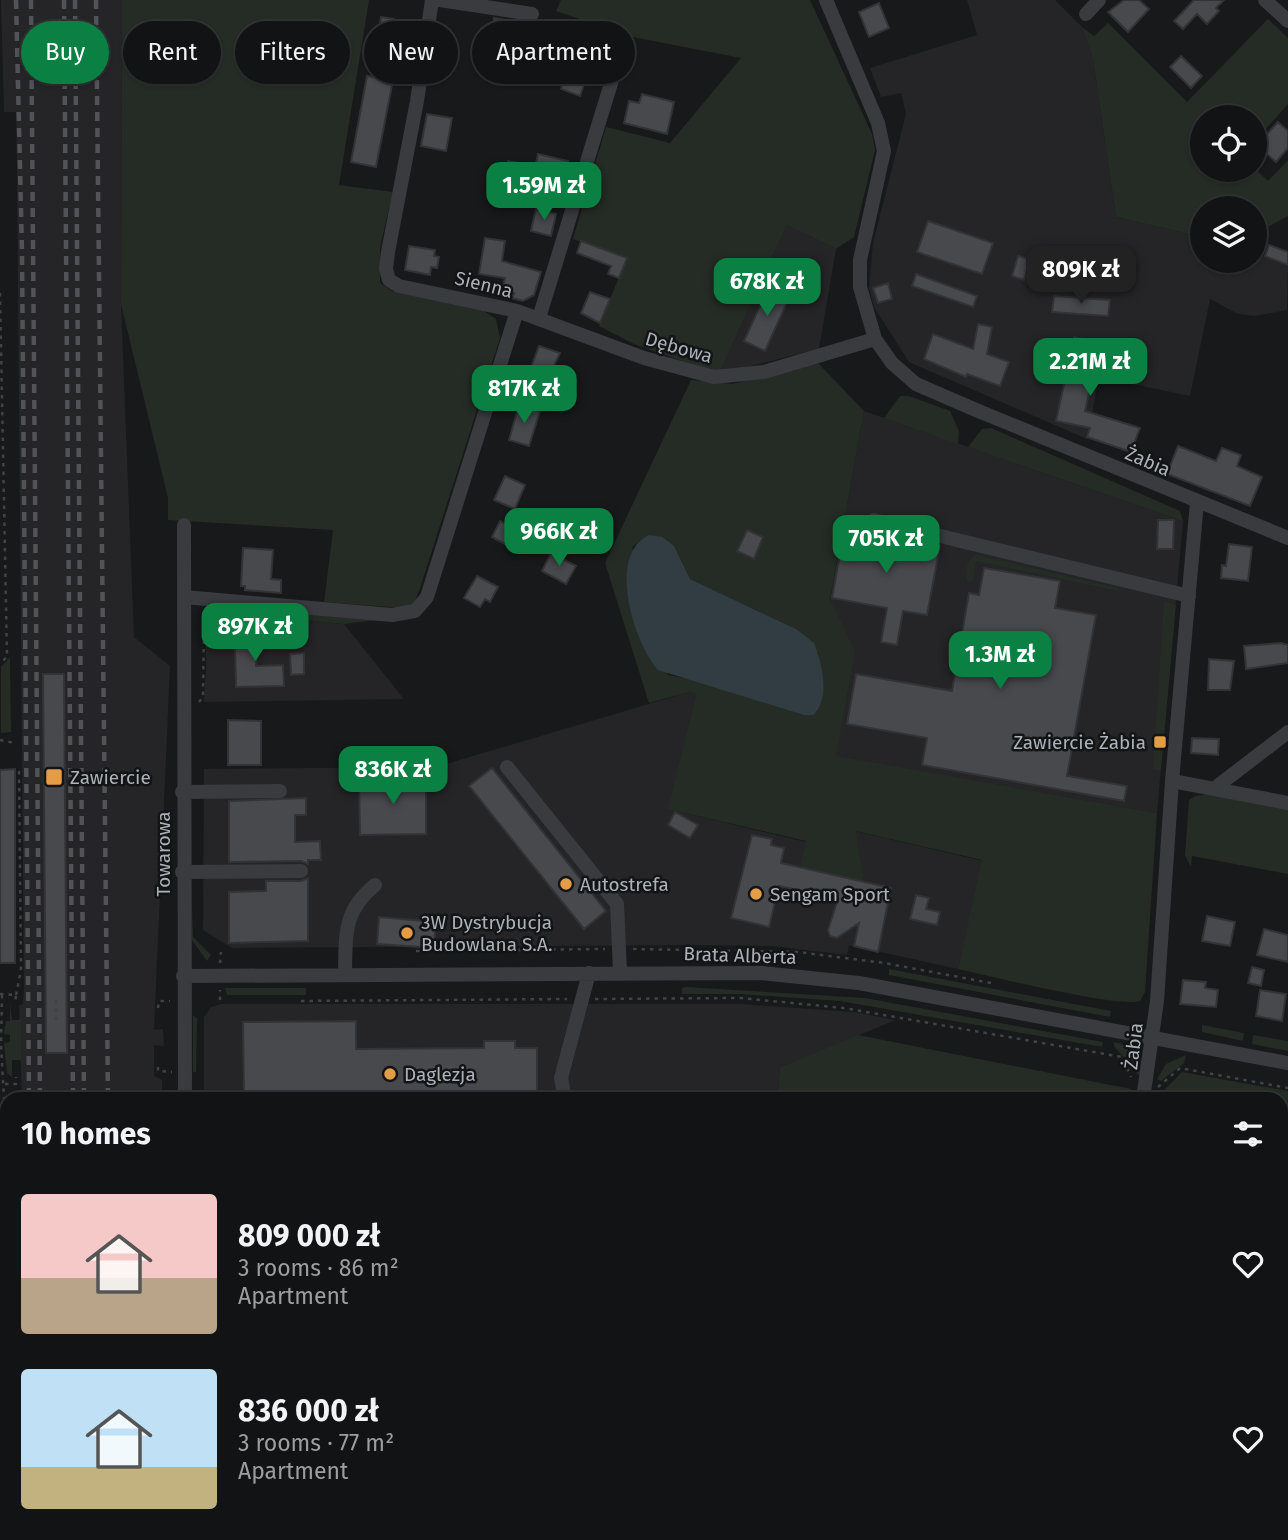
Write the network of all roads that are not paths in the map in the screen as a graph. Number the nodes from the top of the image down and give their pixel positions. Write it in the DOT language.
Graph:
graph roads {
  1 [pos="432,0"];
  2 [pos="440,0"];
  3 [pos="826,0"];
  4 [pos="1099,0"];
  5 [pos="1265,0"];
  6 [pos="532,14"];
  7 [pos="1086,14"];
  8 [pos="1288,21"];
  9 [pos="611,84"];
  10 [pos="517,311"];
  11 [pos="539,318"];
  12 [pos="875,339"];
  13 [pos="1197,502"];
  14 [pos="874,520"];
  15 [pos="184,525"];
  16 [pos="1288,538"];
  17 [pos="1189,596"];
  18 [pos="184,597"];
  19 [pos="1288,732"];
  20 [pos="507,767"];
  21 [pos="1172,780"];
  22 [pos="1215,788"];
  23 [pos="280,790"];
  24 [pos="182,792"];
  25 [pos="1288,803"];
  26 [pos="300,871"];
  27 [pos="182,872"];
  28 [pos="375,885"];
  29 [pos="620,972"];
  30 [pos="589,973"];
  31 [pos="345,974"];
  32 [pos="183,976"];
  33 [pos="1154,1036"];
  34 [pos="1288,1063"];
  35 [pos="185,1092"];
  36 [pos="564,1092"];
  37 [pos="1145,1092"];
  1 -- 10 [label="street, Sienna"];
  2 -- 6 [label="street"];
  3 -- 12 [label="street, Żabia"];
  4 -- 7 [label="street"];
  5 -- 8 [label="street"];
  9 -- 11 [label="street"];
  10 -- 11 [label="street, Dębowa"];
  10 -- 18 [label="street, Sienna"];
  11 -- 12 [label="street, Dębowa"];
  12 -- 13 [label="street, Żabia"];
  13 -- 16 [label="street"];
  13 -- 17 [label="street, Żabia"];
  14 -- 17 [label="street"];
  15 -- 18 [label="street, Towarowa"];
  17 -- 21 [label="street, Żabia"];
  18 -- 24 [label="street, Towarowa"];
  19 -- 22 [label="street"];
  20 -- 29 [label="street"];
  21 -- 22 [label="street"];
  21 -- 33 [label="street, Żabia"];
  22 -- 25 [label="street"];
  23 -- 24 [label="street"];
  24 -- 27 [label="street, Towarowa"];
  26 -- 27 [label="street"];
  27 -- 32 [label="street, Towarowa"];
  28 -- 31 [label="street"];
  29 -- 30 [label="street, Brata Alberta"];
  29 -- 33 [label="street, Brata Alberta"];
  30 -- 31 [label="street, Brata Alberta"];
  30 -- 36 [label="street"];
  31 -- 32 [label="street, Brata Alberta"];
  32 -- 35 [label="street, Towarowa"];
  33 -- 34 [label="street, Brata Alberta"];
  33 -- 37 [label="street, Żabia"];
}
